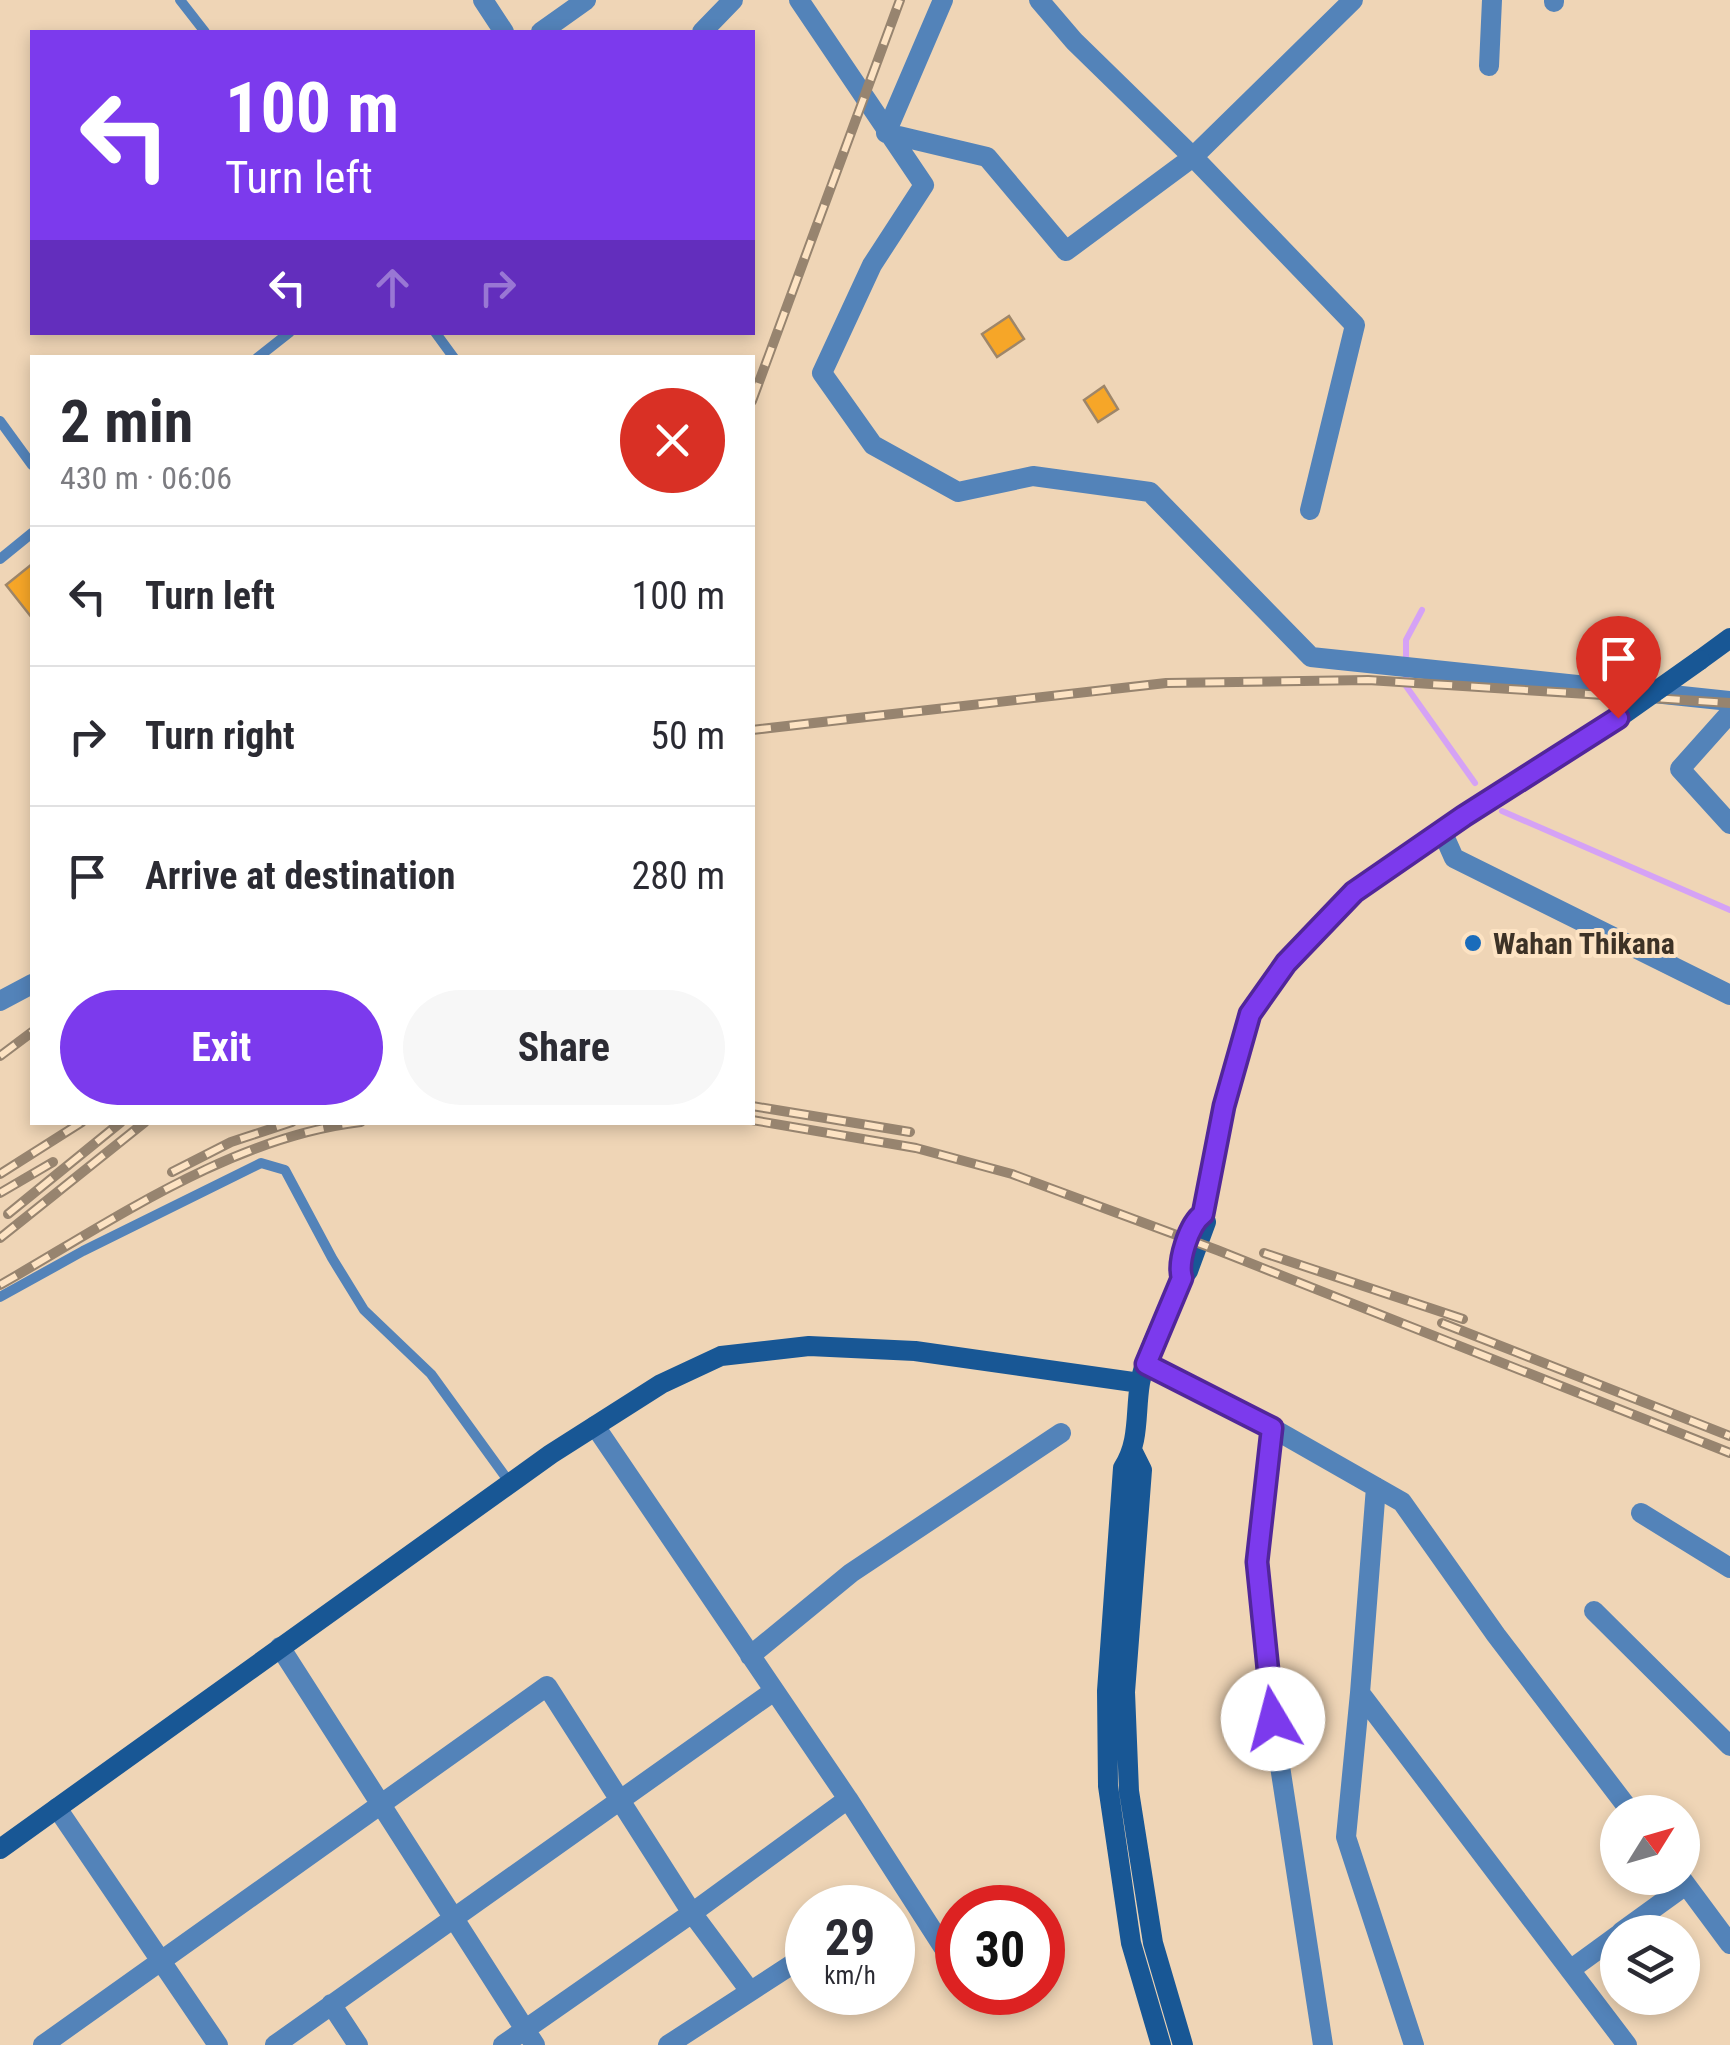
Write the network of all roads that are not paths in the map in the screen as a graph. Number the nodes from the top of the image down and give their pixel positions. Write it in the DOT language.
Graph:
graph roads {
  1 [pos="180,0"];
  2 [pos="483,0"];
  3 [pos="586,0"];
  4 [pos="733,0"];
  5 [pos="799,0"];
  6 [pos="943,0"];
  7 [pos="1039,0"];
  8 [pos="1352,0"];
  9 [pos="1492,0"];
  10 [pos="203,30"];
  11 [pos="503,30"];
  12 [pos="544,30"];
  13 [pos="704,30"];
  14 [pos="1488,66"];
  15 [pos="886,133"];
  16 [pos="1192,156"];
  17 [pos="286,335"];
  18 [pos="260,355"];
  19 [pos="0,421"];
  20 [pos="30,462"];
  21 [pos="1310,510"];
  22 [pos="30,535"];
  23 [pos="0,559"];
  24 [pos="1730,638"];
  25 [pos="1730,701"];
  26 [pos="1730,713"];
  27 [pos="1730,824"];
  28 [pos="1442,831"];
  29 [pos="30,985"];
  30 [pos="1730,995"];
  31 [pos="0,1001"];
  32 [pos="0,1297"];
  33 [pos="1143,1373"];
  34 [pos="595,1426"];
  35 [pos="1272,1428"];
  36 [pos="1061,1434"];
  37 [pos="1133,1452"];
  38 [pos="510,1483"];
  39 [pos="1376,1487"];
  40 [pos="1642,1513"];
  41 [pos="1730,1568"];
  42 [pos="1594,1611"];
  43 [pos="280,1647"];
  44 [pos="750,1656"];
  45 [pos="774,1691"];
  46 [pos="1360,1693"];
  47 [pos="1730,1746"];
  48 [pos="1618,1795"];
  49 [pos="619,1799"];
  50 [pos="848,1799"];
  51 [pos="381,1805"];
  52 [pos="57,1808"];
  53 [pos="0,1849"];
  54 [pos="1666,1895"];
  55 [pos="1693,1895"];
  56 [pos="692,1913"];
  57 [pos="1642,1915"];
  58 [pos="452,1918"];
  59 [pos="935,1934"];
  60 [pos="1730,1944"];
  61 [pos="1600,1948"];
  62 [pos="159,1960"];
  63 [pos="785,1969"];
  64 [pos="1570,1970"];
  65 [pos="750,1991"];
  66 [pos="331,2004"];
  67 [pos="530,2037"];
  68 [pos="42,2045"];
  69 [pos="218,2045"];
  70 [pos="275,2045"];
  71 [pos="358,2045"];
  72 [pos="504,2045"];
  73 [pos="668,2045"];
  74 [pos="1160,2045"];
  75 [pos="1184,2045"];
  76 [pos="1323,2045"];
  77 [pos="1414,2045"];
  78 [pos="1626,2045"];
  1 -- 10 [label="lane"];
  2 -- 11 [label="street"];
  3 -- 12 [label="street"];
  4 -- 13 [label="street"];
  5 -- 15 [label="street"];
  6 -- 15 [label="street"];
  7 -- 16 [label="street"];
  8 -- 16 [label="street"];
  9 -- 14 [label="street"];
  15 -- 16 [label="street"];
  15 -- 25 [label="street"];
  16 -- 21 [label="street"];
  17 -- 18 [label="lane"];
  19 -- 20 [label="lane"];
  22 -- 23 [label="lane"];
  24 -- 28 [label="main road, bridge"];
  26 -- 27 [label="street"];
  28 -- 30 [label="street"];
  28 -- 33 [label="main road"];
  29 -- 31 [label="street"];
  32 -- 38 [label="lane"];
  33 -- 34 [label="main road"];
  33 -- 35 [label="street"];
  33 -- 37 [label="main road"];
  34 -- 38 [label="main road"];
  34 -- 44 [label="street"];
  35 -- 39 [label="street"];
  35 -- 76 [label="street"];
  36 -- 44 [label="street"];
  37 -- 74 [label="main road"];
  37 -- 75 [label="main road"];
  38 -- 43 [label="main road"];
  39 -- 46 [label="street"];
  39 -- 48 [label="street"];
  40 -- 41 [label="street"];
  42 -- 47 [label="street"];
  43 -- 51 [label="street"];
  43 -- 52 [label="main road"];
  44 -- 45 [label="street"];
  45 -- 49 [label="street"];
  45 -- 50 [label="street"];
  46 -- 64 [label="street"];
  46 -- 77 [label="street"];
  49 -- 51 [label="street"];
  49 -- 56 [label="street"];
  49 -- 58 [label="street"];
  50 -- 56 [label="street"];
  50 -- 59 [label="street"];
  51 -- 58 [label="street"];
  51 -- 62 [label="street"];
  52 -- 53 [label="main road"];
  52 -- 62 [label="street"];
  54 -- 57 [label="street"];
  55 -- 60 [label="street"];
  56 -- 65 [label="street"];
  56 -- 67 [label="street"];
  58 -- 66 [label="street"];
  58 -- 67 [label="street"];
  61 -- 64 [label="street"];
  62 -- 68 [label="street"];
  62 -- 69 [label="street"];
  63 -- 65 [label="street"];
  64 -- 78 [label="street"];
  65 -- 73 [label="street"];
  66 -- 70 [label="street"];
  66 -- 71 [label="street"];
  67 -- 72 [label="street"];
}
